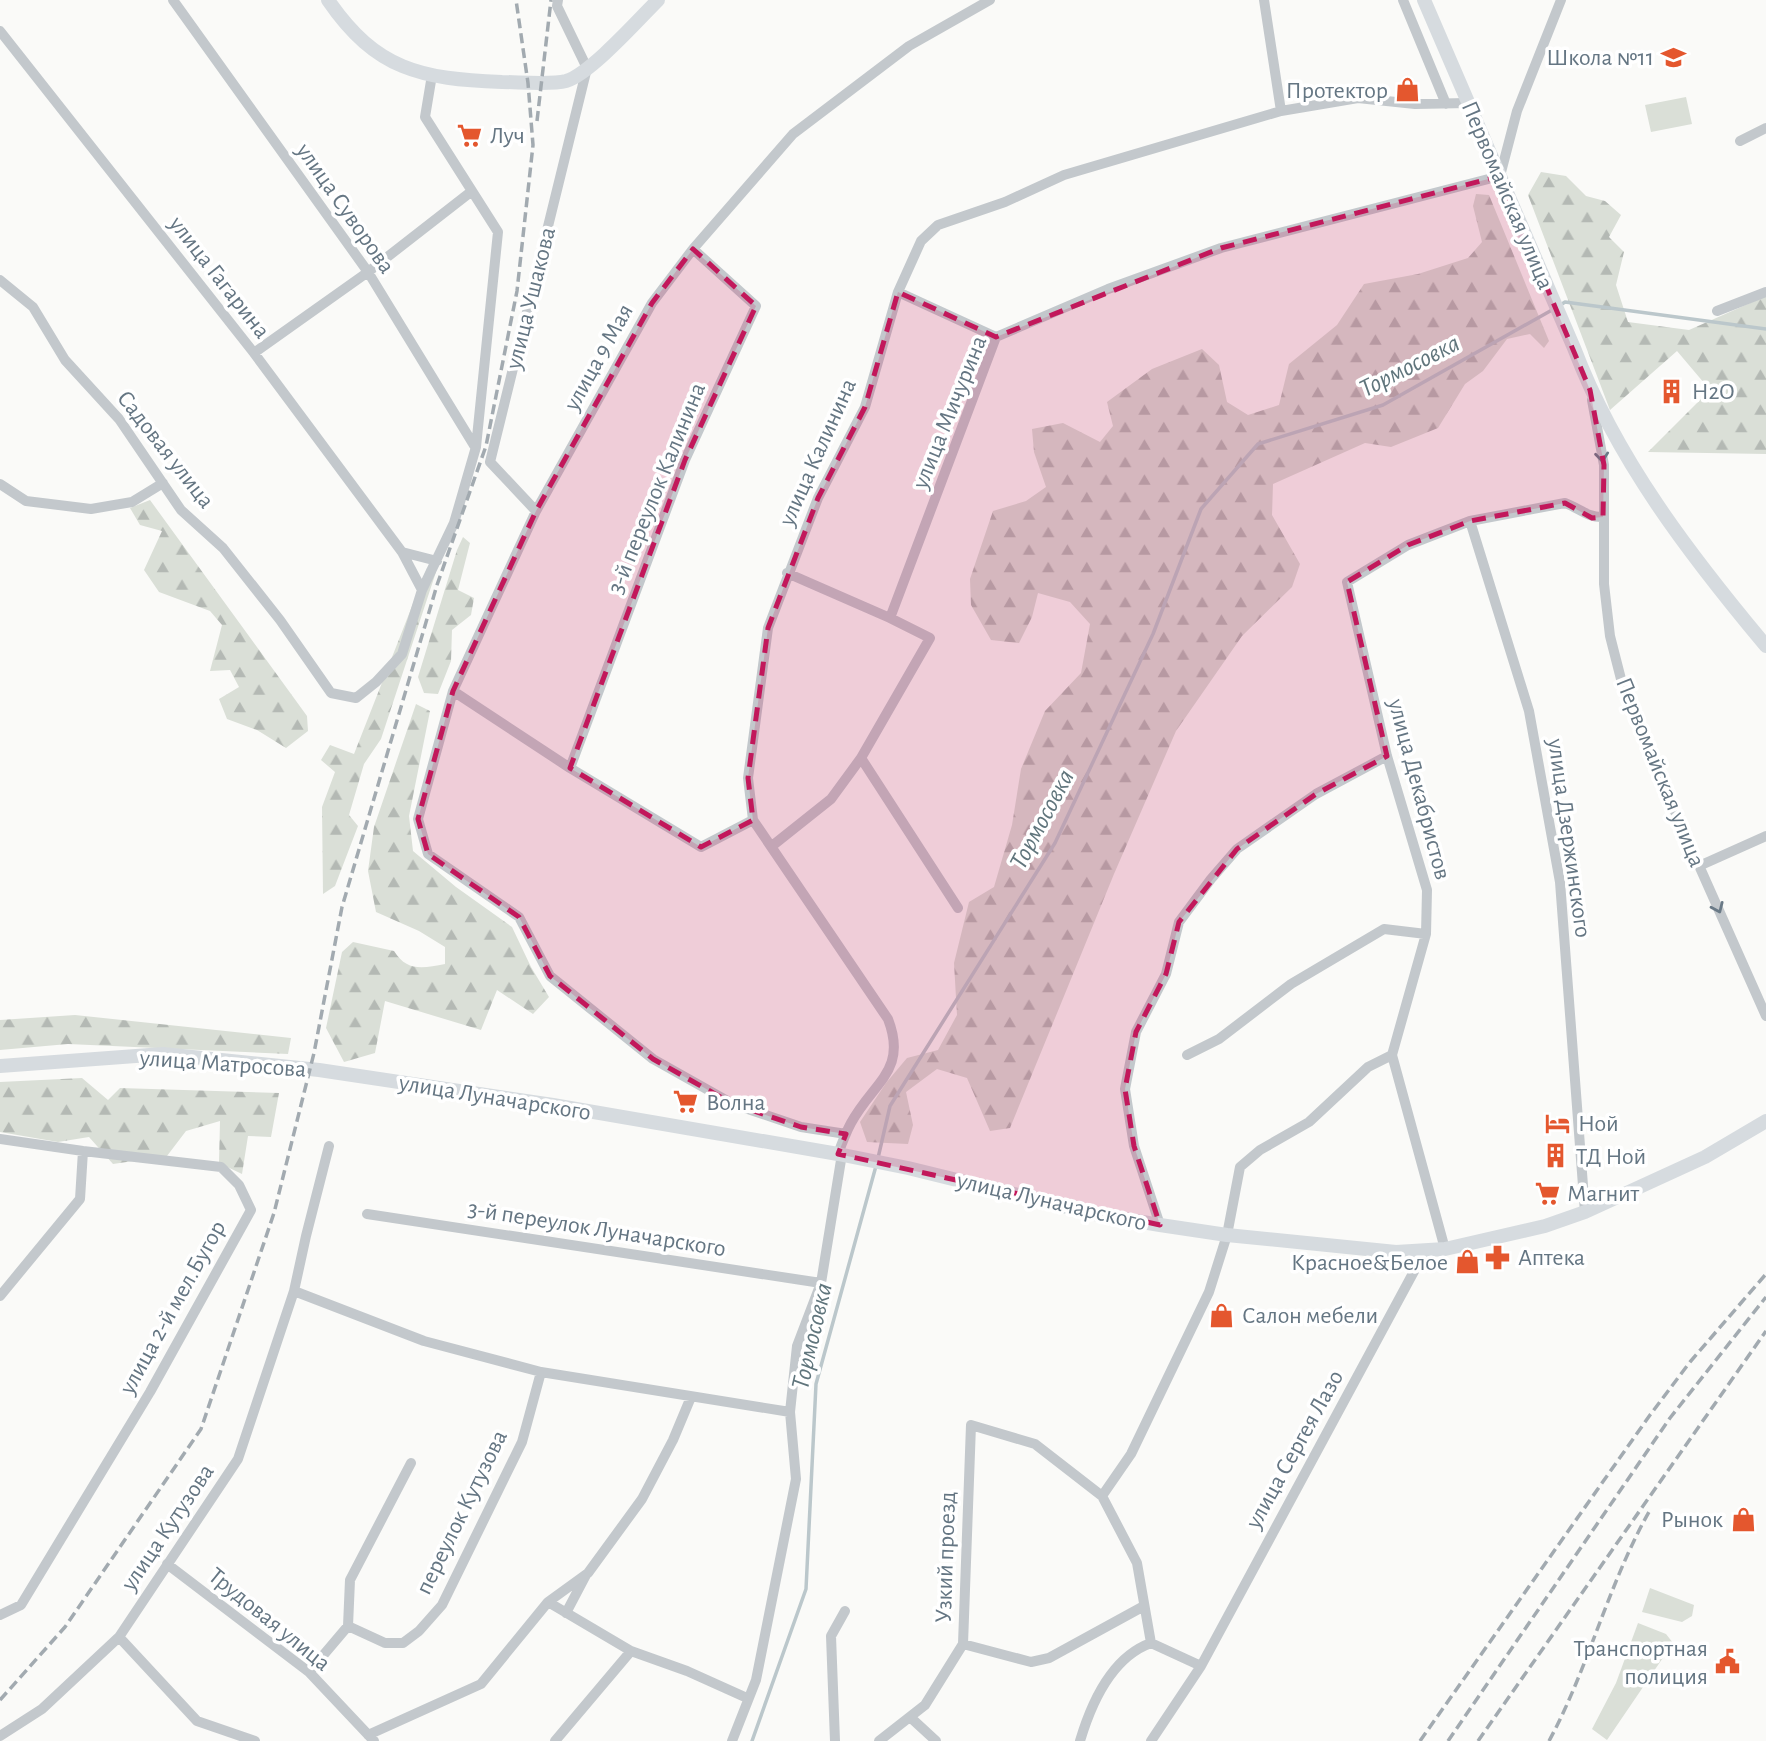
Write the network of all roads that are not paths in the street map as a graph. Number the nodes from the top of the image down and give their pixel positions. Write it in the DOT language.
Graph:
graph roads {
  1 [pos="173,0"];
  2 [pos="328,0"];
  3 [pos="558,0"];
  4 [pos="658,0"];
  5 [pos="990,0"];
  6 [pos="1264,0"];
  7 [pos="1403,0"];
  8 [pos="1424,0"];
  9 [pos="1561,0"];
  10 [pos="0,31"];
  11 [pos="587,68"];
  12 [pos="432,75"];
  13 [pos="1468,103"];
  14 [pos="1446,104"];
  15 [pos="1281,111"];
  16 [pos="1766,128"];
  17 [pos="1740,141"];
  18 [pos="1500,176"];
  19 [pos="472,191"];
  20 [pos="692,249"];
  21 [pos="368,272"];
  22 [pos="0,280"];
  23 [pos="898,292"];
  24 [pos="1766,292"];
  25 [pos="1717,311"];
  26 [pos="996,337"];
  27 [pos="254,353"];
  28 [pos="1590,390"];
  29 [pos="475,447"];
  30 [pos="163,483"];
  31 [pos="0,484"];
  32 [pos="536,511"];
  33 [pos="1603,517"];
  34 [pos="1470,521"];
  35 [pos="402,552"];
  36 [pos="437,561"];
  37 [pos="788,573"];
  38 [pos="422,590"];
  39 [pos="890,618"];
  40 [pos="1766,646"];
  41 [pos="453,691"];
  42 [pos="1387,756"];
  43 [pos="861,758"];
  44 [pos="570,768"];
  45 [pos="753,820"];
  46 [pos="1766,836"];
  47 [pos="772,846"];
  48 [pos="1699,866"];
  49 [pos="958,908"];
  50 [pos="1426,934"];
  51 [pos="1766,1017"];
  52 [pos="1187,1055"];
  53 [pos="1392,1055"];
  54 [pos="0,1066"];
  55 [pos="319,1070"];
  56 [pos="1766,1121"];
  57 [pos="846,1134"];
  58 [pos="0,1139"];
  59 [pos="329,1146"];
  60 [pos="83,1152"];
  61 [pos="840,1154"];
  62 [pos="1585,1212"];
  63 [pos="367,1214"];
  64 [pos="1160,1225"];
  65 [pos="1227,1235"];
  66 [pos="1445,1249"];
  67 [pos="1425,1251"];
  68 [pos="821,1283"];
  69 [pos="294,1291"];
  70 [pos="0,1296"];
  71 [pos="541,1372"];
  72 [pos="691,1397"];
  73 [pos="790,1412"];
  74 [pos="411,1463"];
  75 [pos="1102,1496"];
  76 [pos="167,1564"];
  77 [pos="588,1573"];
  78 [pos="548,1602"];
  79 [pos="1144,1606"];
  80 [pos="845,1611"];
  81 [pos="566,1613"];
  82 [pos="0,1615"];
  83 [pos="348,1626"];
  84 [pos="119,1636"];
  85 [pos="1151,1643"];
  86 [pos="963,1644"];
  87 [pos="631,1651"];
  88 [pos="1201,1667"];
  89 [pos="309,1672"];
  90 [pos="747,1698"];
  91 [pos="910,1717"];
  92 [pos="0,1736"];
  93 [pos="371,1738"];
  94 [pos="255,1741"];
  95 [pos="555,1741"];
  96 [pos="732,1741"];
  97 [pos="835,1741"];
  98 [pos="879,1741"];
  99 [pos="936,1741"];
  100 [pos="1080,1741"];
  101 [pos="1151,1741"];
  1 -- 21 [label="street, улица Суворова"];
  2 -- 12 [label="main road"];
  3 -- 11 [label="street"];
  4 -- 11 [label="main road"];
  5 -- 20 [label="street, улица 9 Мая"];
  6 -- 15 [label="street"];
  7 -- 14 [label="street"];
  8 -- 13 [label="main road, Первомайская улица"];
  9 -- 18 [label="street"];
  10 -- 27 [label="street, улица Гагарина"];
  11 -- 12 [label="main road"];
  11 -- 32 [label="street, улица Ушакова"];
  12 -- 19 [label="street"];
  13 -- 14 [label="street, улица Калинина"];
  13 -- 18 [label="main road, Первомайская улица"];
  14 -- 15 [label="street, улица Калинина"];
  15 -- 23 [label="street, улица Калинина"];
  16 -- 17 [label="street"];
  18 -- 26 [label="street, улица Мичурина"];
  18 -- 28 [label="main road, Первомайская улица"];
  19 -- 21 [label="street"];
  19 -- 29 [label="street"];
  20 -- 32 [label="street, улица 9 Мая"];
  20 -- 44 [label="street, 3-й переулок Калинина"];
  21 -- 27 [label="street"];
  21 -- 29 [label="street, улица Суворова"];
  22 -- 30 [label="street, Садовая улица"];
  23 -- 26 [label="street"];
  23 -- 37 [label="street, улица Калинина"];
  24 -- 25 [label="street"];
  26 -- 39 [label="street, улица Мичурина"];
  27 -- 35 [label="street, улица Гагарина"];
  28 -- 33 [label="street, Первомайская улица, one-way"];
  28 -- 40 [label="main road, Первомайская улица"];
  29 -- 36 [label="street"];
  30 -- 31 [label="street"];
  30 -- 38 [label="street, Садовая улица"];
  32 -- 41 [label="street, улица 9 Мая"];
  33 -- 34 [label="street"];
  33 -- 48 [label="street, Первомайская улица"];
  34 -- 42 [label="street, улица Декабристов"];
  34 -- 62 [label="street, улица Дзержинского"];
  35 -- 36 [label="street"];
  35 -- 38 [label="street, улица Гагарина"];
  36 -- 38 [label="street"];
  37 -- 39 [label="street"];
  37 -- 45 [label="street, улица Калинина"];
  39 -- 43 [label="street"];
  41 -- 44 [label="street"];
  41 -- 57 [label="street, улица 9 Мая"];
  42 -- 50 [label="street, улица Декабристов"];
  42 -- 64 [label="street"];
  43 -- 47 [label="street"];
  43 -- 49 [label="street"];
  44 -- 45 [label="street"];
  45 -- 47 [label="street, улица Калинина"];
  46 -- 48 [label="street"];
  47 -- 57 [label="street, улица Калинина"];
  48 -- 51 [label="street, Первомайская улица, one-way"];
  50 -- 52 [label="street"];
  50 -- 53 [label="street, улица Декабристов"];
  53 -- 65 [label="street"];
  53 -- 66 [label="street"];
  54 -- 55 [label="main road, улица Матросова"];
  55 -- 61 [label="main road, улица Луначарского"];
  56 -- 62 [label="main road, улица Луначарского"];
  57 -- 61 [label="street, улица Калинина"];
  58 -- 60 [label="street, улица 2-й мел.Бугор"];
  59 -- 69 [label="street, улица Кутузова"];
  60 -- 70 [label="street"];
  60 -- 82 [label="street, улица 2-й мел.Бугор"];
  61 -- 64 [label="main road, улица Луначарского"];
  61 -- 68 [label="street, улица Калинина"];
  62 -- 66 [label="main road, улица Луначарского"];
  63 -- 68 [label="street, 3-й переулок Луначарского"];
  64 -- 65 [label="main road, улица Луначарского"];
  65 -- 67 [label="main road, улица Луначарского"];
  65 -- 75 [label="street"];
  66 -- 67 [label="main road, улица Луначарского"];
  67 -- 88 [label="street, улица Сергея Лазо"];
  68 -- 73 [label="street, улица Калинина"];
  69 -- 71 [label="street"];
  69 -- 76 [label="street, улица Кутузова"];
  71 -- 72 [label="street"];
  71 -- 83 [label="street, переулок Кутузова"];
  72 -- 73 [label="street"];
  72 -- 77 [label="street"];
  73 -- 90 [label="street, улица Калинина"];
  74 -- 83 [label="street"];
  75 -- 79 [label="street"];
  75 -- 86 [label="street, Узкий проезд"];
  76 -- 84 [label="street, улица Кутузова"];
  76 -- 89 [label="street, Трудовая улица"];
  77 -- 78 [label="street"];
  77 -- 81 [label="street"];
  78 -- 81 [label="street"];
  78 -- 93 [label="street"];
  79 -- 85 [label="street"];
  79 -- 86 [label="street"];
  80 -- 97 [label="street"];
  81 -- 87 [label="street"];
  83 -- 89 [label="street"];
  84 -- 92 [label="street, улица Кутузова"];
  84 -- 94 [label="street"];
  85 -- 88 [label="street"];
  85 -- 100 [label="street"];
  86 -- 91 [label="street, Узкий проезд"];
  87 -- 90 [label="street"];
  87 -- 95 [label="street"];
  88 -- 101 [label="street, улица Сергея Лазо"];
  89 -- 93 [label="street, Трудовая улица"];
  90 -- 96 [label="street, улица Калинина"];
  91 -- 98 [label="street, Узкий проезд"];
  91 -- 99 [label="street"];
}
